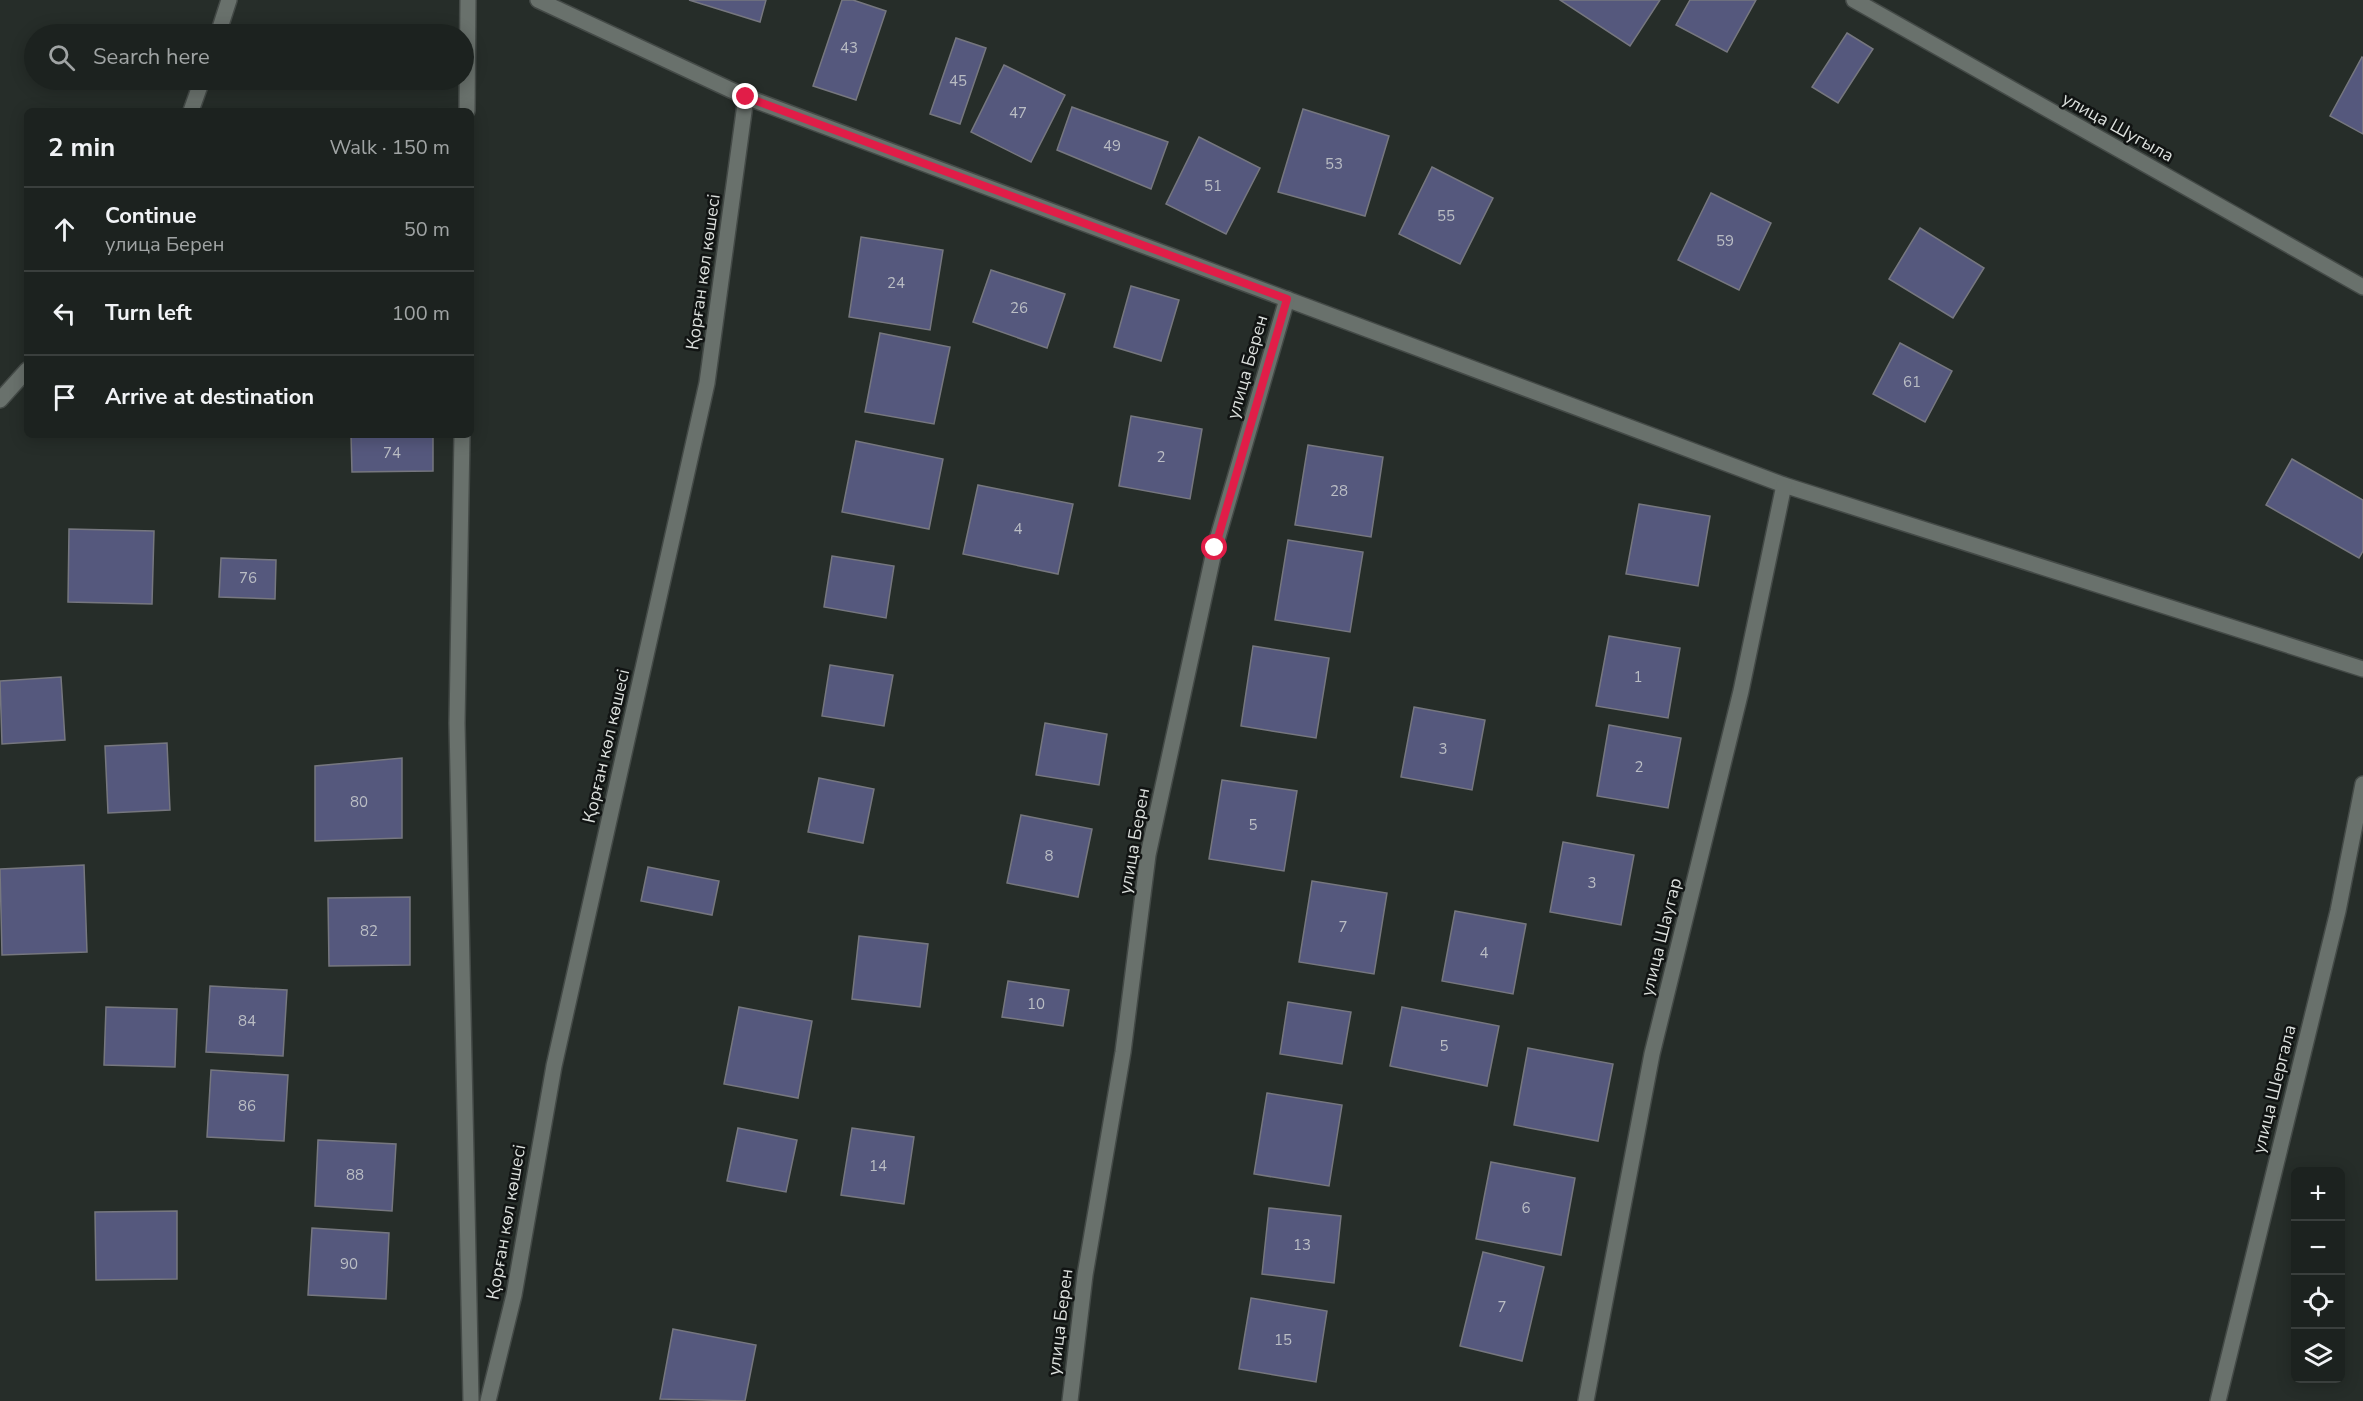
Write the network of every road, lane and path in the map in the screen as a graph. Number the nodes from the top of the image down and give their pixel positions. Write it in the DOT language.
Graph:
graph roads {
  1 [pos="229,0"];
  2 [pos="468,0"];
  3 [pos="538,0"];
  4 [pos="1854,0"];
  5 [pos="221,24"];
  6 [pos="468,24"];
  7 [pos="198,90"];
  8 [pos="467,90"];
  9 [pos="746,97"];
  10 [pos="191,108"];
  11 [pos="467,108"];
  12 [pos="2363,287"];
  13 [pos="1287,299"];
  14 [pos="24,373"];
  15 [pos="0,400"];
  16 [pos="462,438"];
  17 [pos="1784,485"];
  18 [pos="2363,669"];
  19 [pos="2363,784"];
  20 [pos="471,1401"];
  21 [pos="488,1401"];
  22 [pos="1071,1401"];
  23 [pos="1586,1401"];
  24 [pos="2218,1401"];
  1 -- 5 [label="street"];
  2 -- 6 [label="street"];
  3 -- 9 [label="street"];
  4 -- 12 [label="street, улица Шугыла"];
  7 -- 10 [label="street"];
  8 -- 11 [label="street"];
  9 -- 13 [label="street"];
  9 -- 21 [label="street, Қорған көл көшесі"];
  13 -- 17 [label="street"];
  13 -- 22 [label="street, улица Берен"];
  14 -- 15 [label="street"];
  16 -- 20 [label="street"];
  17 -- 18 [label="street"];
  17 -- 23 [label="street, улица Шаугар"];
  19 -- 24 [label="street, улица Шергала"];
}
